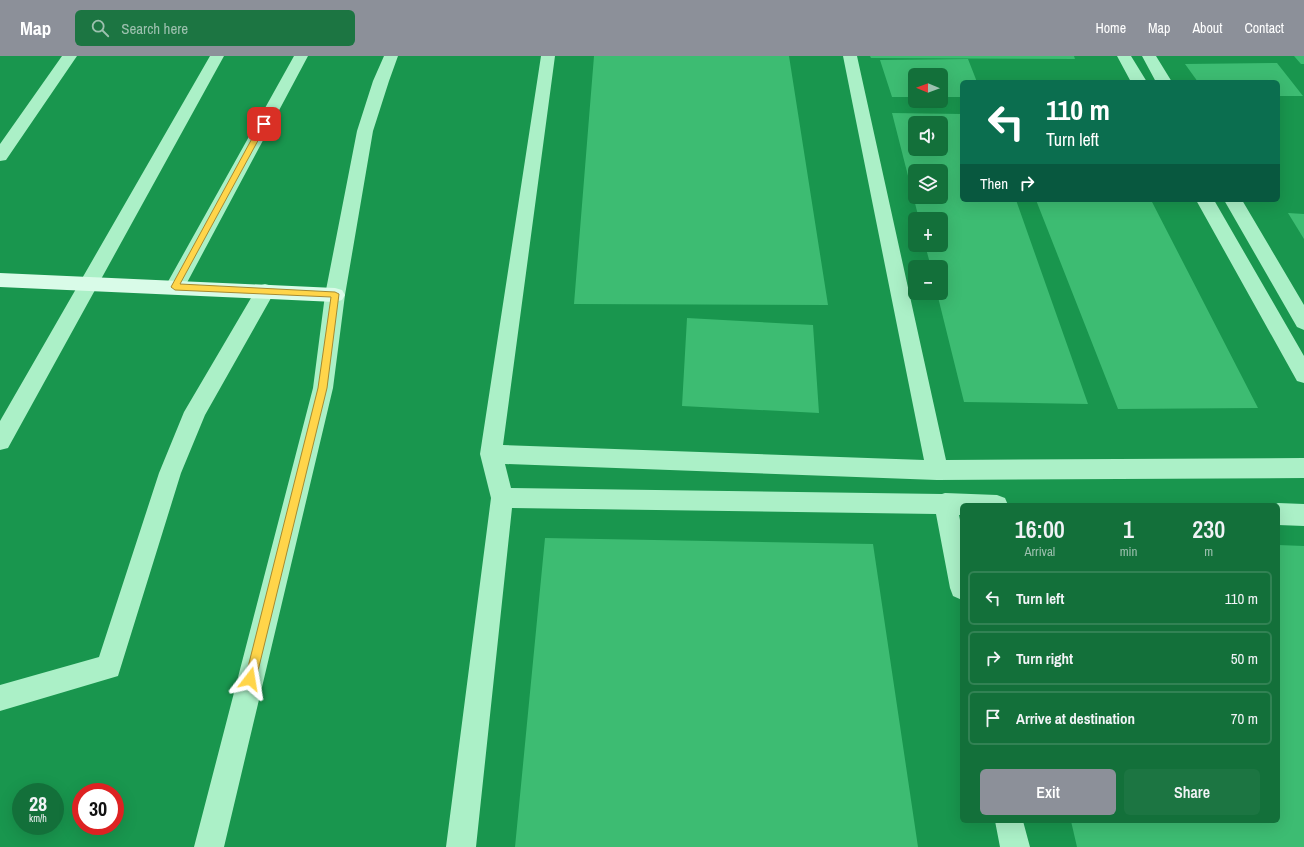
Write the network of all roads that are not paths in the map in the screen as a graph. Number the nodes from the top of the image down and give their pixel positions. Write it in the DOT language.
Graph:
graph roads {
  1 [pos="70,56"];
  2 [pos="217,56"];
  3 [pos="300,56"];
  4 [pos="391,56"];
  5 [pos="548,56"];
  6 [pos="850,56"];
  7 [pos="1124,56"];
  8 [pos="1149,56"];
  9 [pos="1138,80"];
  10 [pos="1163,80"];
  11 [pos="0,156"];
  12 [pos="1206,202"];
  13 [pos="1234,202"];
  14 [pos="0,280"];
  15 [pos="88,283"];
  16 [pos="175,287"];
  17 [pos="265,291"];
  18 [pos="335,294"];
  19 [pos="1304,322"];
  20 [pos="1304,375"];
  21 [pos="0,441"];
  22 [pos="490,454"];
  23 [pos="1304,468"];
  24 [pos="937,470"];
  25 [pos="502,498"];
  26 [pos="945,503"];
  27 [pos="960,504"];
  28 [pos="1280,514"];
  29 [pos="1304,514"];
  30 [pos="960,578"];
  31 [pos="0,698"];
  32 [pos="1009,823"];
  33 [pos="209,847"];
  34 [pos="461,847"];
  35 [pos="1014,847"];
  1 -- 11 [label="street"];
  2 -- 15 [label="street"];
  3 -- 16 [label="street"];
  4 -- 18 [label="street"];
  5 -- 22 [label="street"];
  6 -- 24 [label="street"];
  7 -- 9 [label="street"];
  8 -- 10 [label="street"];
  12 -- 20 [label="street"];
  13 -- 19 [label="street"];
  14 -- 15 [label="street"];
  15 -- 16 [label="street"];
  15 -- 21 [label="street"];
  16 -- 17 [label="street"];
  17 -- 18 [label="street"];
  17 -- 31 [label="street"];
  18 -- 33 [label="street"];
  22 -- 24 [label="street"];
  22 -- 25 [label="street"];
  23 -- 24 [label="street"];
  25 -- 26 [label="street"];
  25 -- 34 [label="street"];
  26 -- 27 [label="street"];
  26 -- 30 [label="street"];
  28 -- 29 [label="street"];
  32 -- 35 [label="street"];
}
